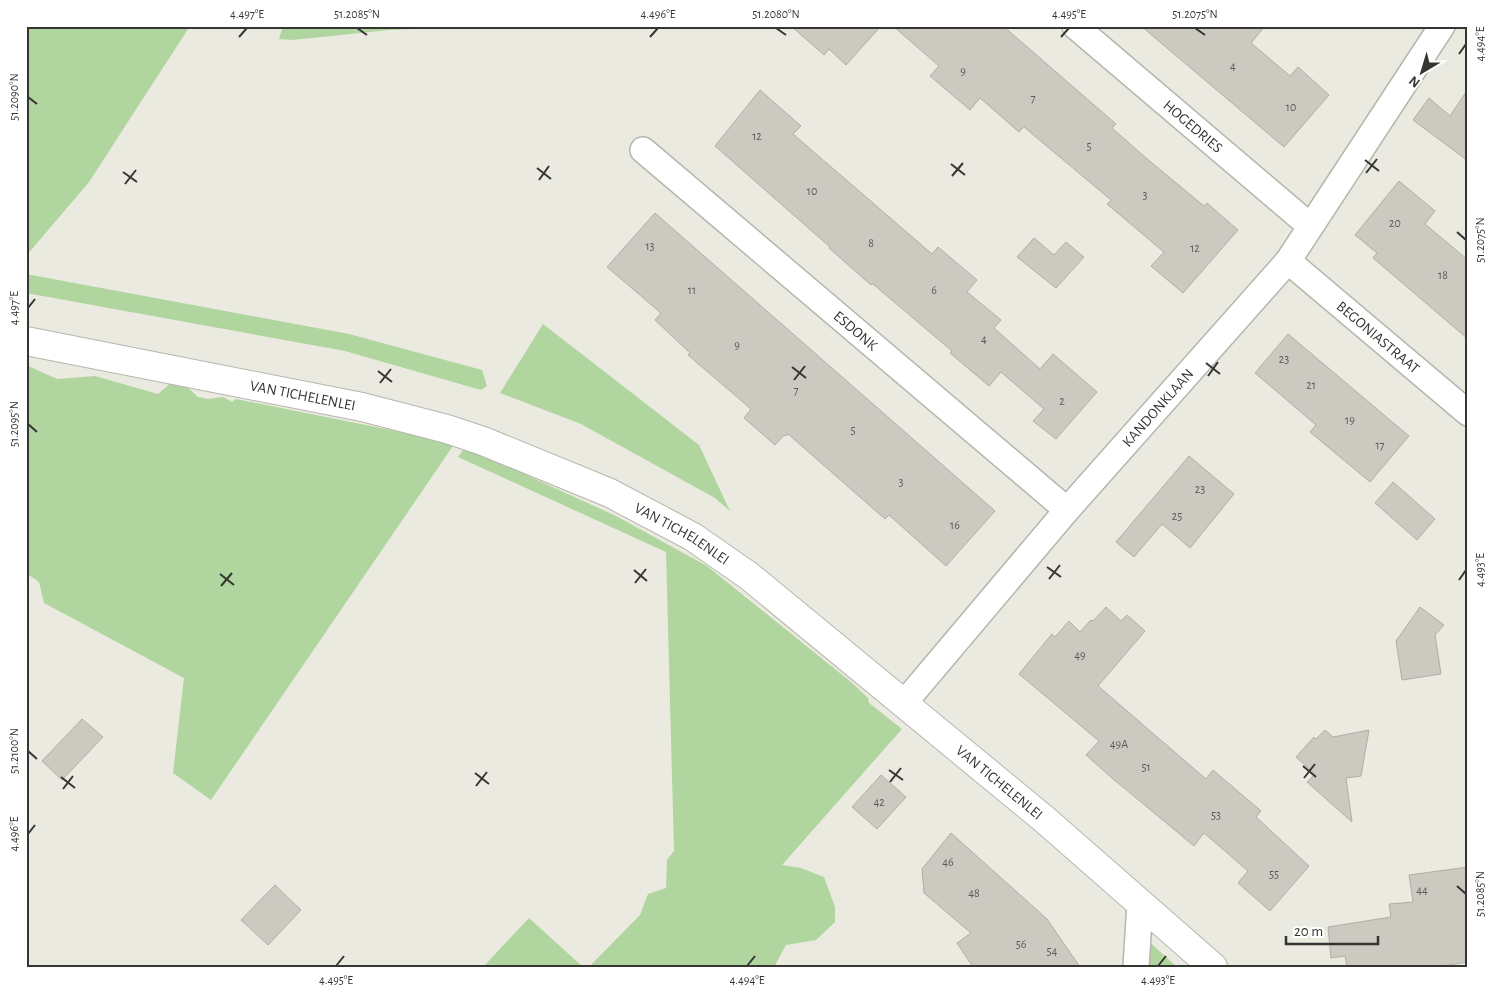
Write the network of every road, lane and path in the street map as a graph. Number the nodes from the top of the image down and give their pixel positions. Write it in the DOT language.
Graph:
graph roads {
  1 [pos="1075,26"];
  2 [pos="1442,26"];
  3 [pos="644,150"];
  4 [pos="1310,226"];
  5 [pos="1288,261"];
  6 [pos="26,341"];
  7 [pos="1468,413"];
  8 [pos="1067,510"];
  9 [pos="905,702"];
  10 [pos="1140,903"];
  11 [pos="1136,967"];
  12 [pos="1213,967"];
  1 -- 4 [label="street, HOGEDRIES"];
  2 -- 4 [label="street, KANDONKLAAN"];
  3 -- 8 [label="street, ESDONK"];
  4 -- 5 [label="street, KANDONKLAAN"];
  5 -- 7 [label="street, BEGONIASTRAAT"];
  5 -- 8 [label="street, KANDONKLAAN"];
  6 -- 9 [label="street, VAN TICHELENLEI"];
  8 -- 9 [label="street, KANDONKLAAN"];
  9 -- 10 [label="street, VAN TICHELENLEI"];
  10 -- 11 [label="street"];
  10 -- 12 [label="street, VAN TICHELENLEI"];
}
